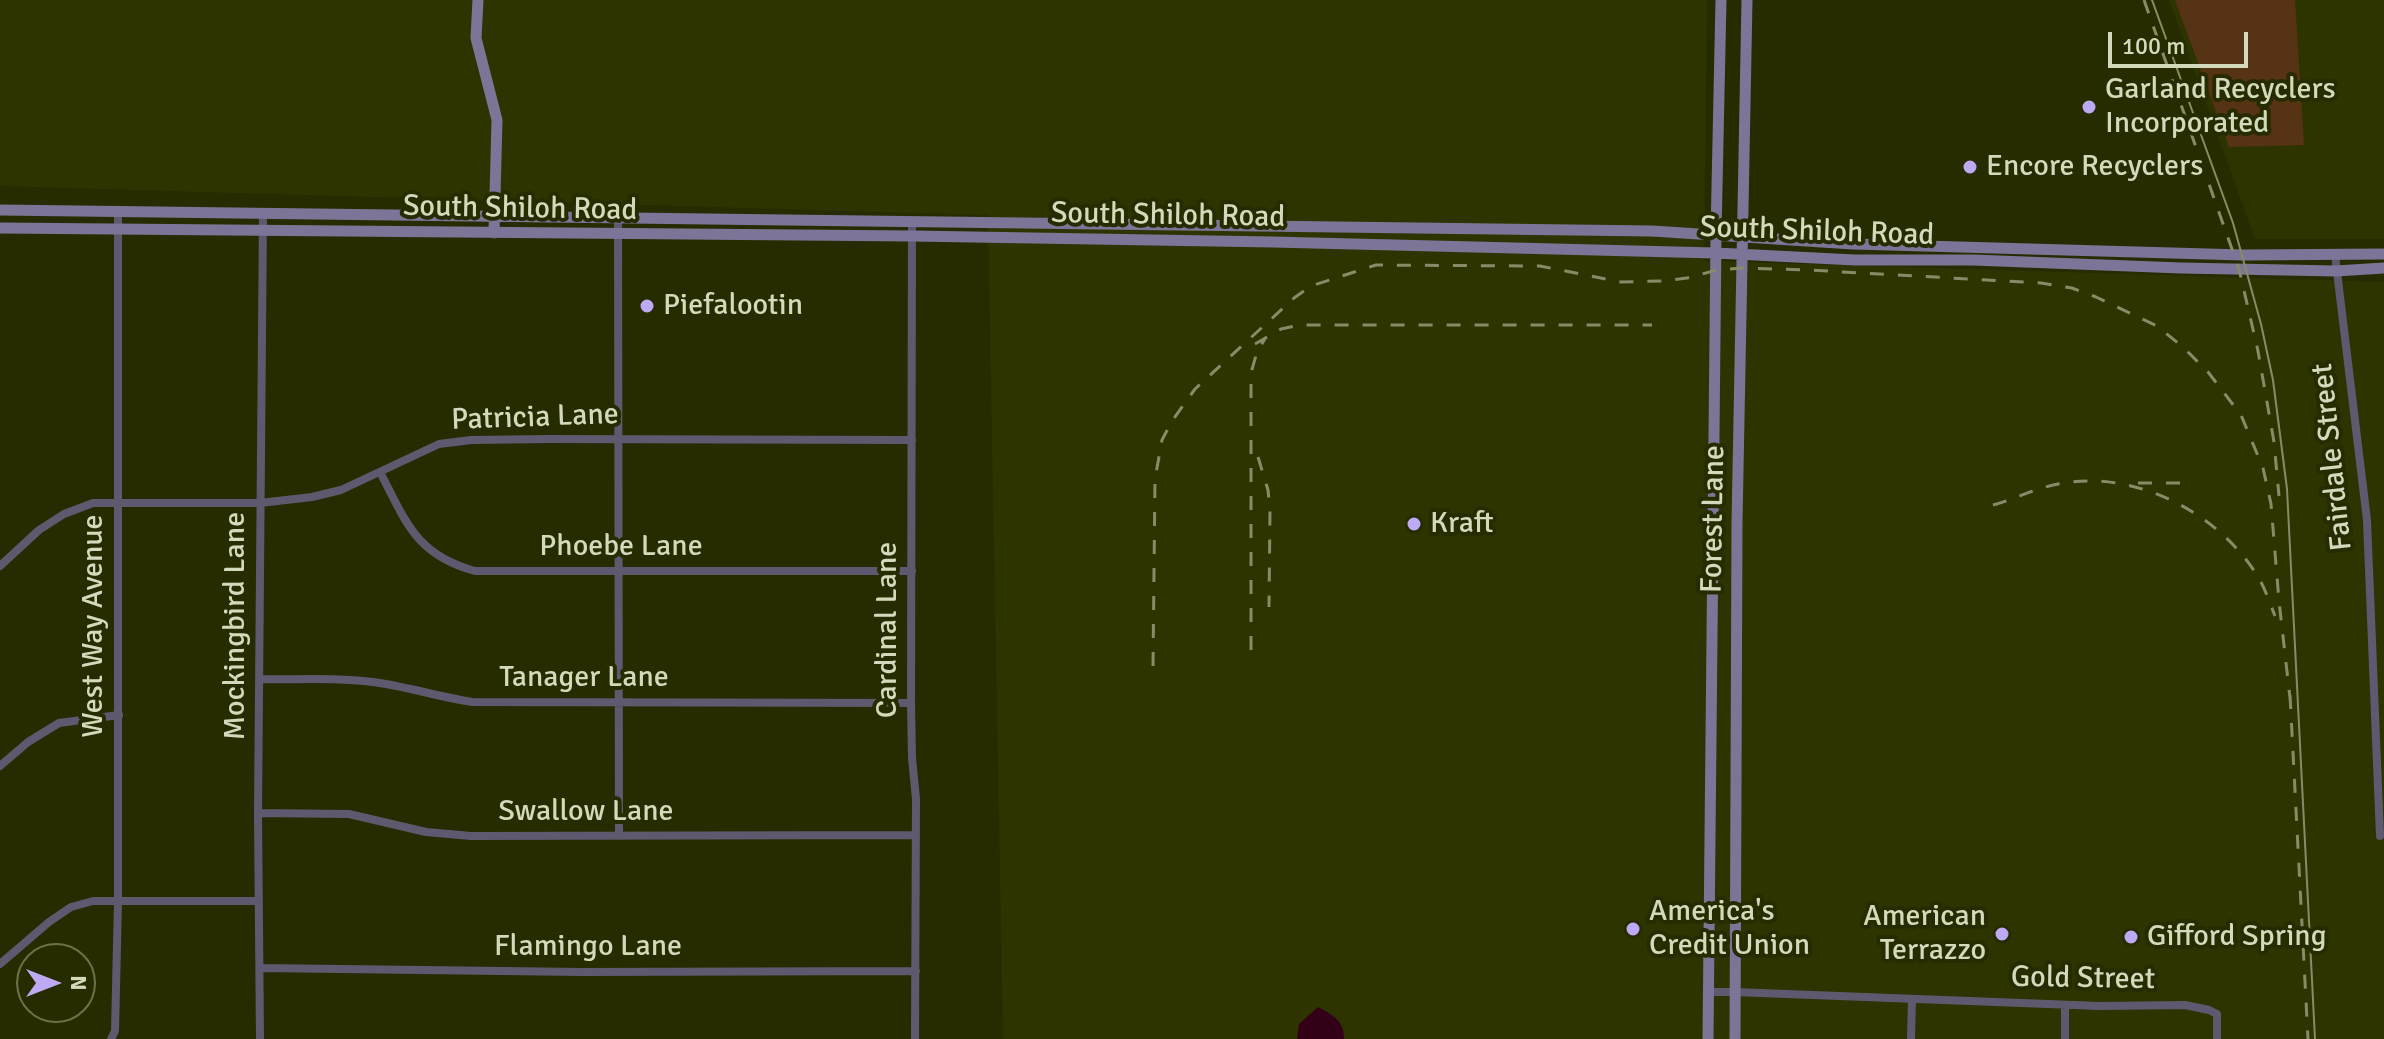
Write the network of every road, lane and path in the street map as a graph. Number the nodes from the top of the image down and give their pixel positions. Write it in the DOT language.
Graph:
graph roads {
  1 [pos="478,0"];
  2 [pos="1721,0"];
  3 [pos="1747,0"];
  4 [pos="0,210"];
  5 [pos="118,212"];
  6 [pos="263,213"];
  7 [pos="494,215"];
  8 [pos="618,217"];
  9 [pos="912,221"];
  10 [pos="0,228"];
  11 [pos="118,229"];
  12 [pos="263,231"];
  13 [pos="494,233"];
  14 [pos="618,234"];
  15 [pos="1716,234"];
  16 [pos="1742,235"];
  17 [pos="913,236"];
  18 [pos="1716,253"];
  19 [pos="2384,254"];
  20 [pos="1743,255"];
  21 [pos="2335,255"];
  22 [pos="2384,268"];
  23 [pos="2336,271"];
  24 [pos="619,439"];
  25 [pos="912,440"];
  26 [pos="380,472"];
  27 [pos="118,502"];
  28 [pos="260,503"];
  29 [pos="0,566"];
  30 [pos="620,571"];
  31 [pos="912,571"];
  32 [pos="260,679"];
  33 [pos="618,702"];
  34 [pos="911,703"];
  35 [pos="119,715"];
  36 [pos="0,766"];
  37 [pos="258,813"];
  38 [pos="916,835"];
  39 [pos="619,836"];
  40 [pos="2380,836"];
  41 [pos="118,901"];
  42 [pos="259,901"];
  43 [pos="0,964"];
  44 [pos="260,968"];
  45 [pos="916,971"];
  46 [pos="1708,992"];
  47 [pos="1734,992"];
  48 [pos="1912,999"];
  49 [pos="2065,1005"];
  50 [pos="111,1039"];
  51 [pos="260,1039"];
  52 [pos="915,1039"];
  53 [pos="1708,1039"];
  54 [pos="1735,1039"];
  55 [pos="1911,1039"];
  56 [pos="2065,1039"];
  57 [pos="2217,1039"];
  1 -- 7 [label="main road"];
  2 -- 15 [label="main road, Forest Lane"];
  3 -- 16 [label="main road, Forest Lane"];
  4 -- 5 [label="main road, South Shiloh Road"];
  5 -- 6 [label="main road, South Shiloh Road"];
  5 -- 11 [label="street, West Way Avenue"];
  6 -- 7 [label="main road, South Shiloh Road"];
  6 -- 12 [label="street, Mockingbird Lane"];
  7 -- 8 [label="main road, South Shiloh Road"];
  7 -- 13 [label="main road"];
  8 -- 9 [label="main road, South Shiloh Road"];
  8 -- 14 [label="street"];
  9 -- 15 [label="main road, South Shiloh Road"];
  9 -- 17 [label="street, Cardinal Lane"];
  10 -- 11 [label="main road, South Shiloh Road"];
  11 -- 12 [label="main road, South Shiloh Road"];
  11 -- 27 [label="street, West Way Avenue"];
  12 -- 13 [label="main road, South Shiloh Road"];
  12 -- 28 [label="street, Mockingbird Lane"];
  13 -- 14 [label="main road, South Shiloh Road"];
  14 -- 17 [label="main road, South Shiloh Road"];
  14 -- 24 [label="street"];
  15 -- 16 [label="main road, South Shiloh Road"];
  15 -- 18 [label="main road, Forest Lane"];
  16 -- 20 [label="main road, Forest Lane"];
  16 -- 21 [label="main road, South Shiloh Road"];
  17 -- 18 [label="main road, South Shiloh Road"];
  17 -- 25 [label="street, Cardinal Lane"];
  18 -- 20 [label="main road, South Shiloh Road"];
  18 -- 46 [label="main road, Forest Lane"];
  19 -- 21 [label="main road, South Shiloh Road"];
  20 -- 23 [label="main road, South Shiloh Road"];
  20 -- 47 [label="main road, Forest Lane"];
  21 -- 23 [label="street, Fairdale Street"];
  22 -- 23 [label="main road, South Shiloh Road"];
  23 -- 40 [label="street, Fairdale Street"];
  24 -- 25 [label="street, Patricia Lane"];
  24 -- 26 [label="street, Patricia Lane"];
  24 -- 30 [label="street"];
  25 -- 31 [label="street, Cardinal Lane"];
  26 -- 28 [label="street, Patricia Lane"];
  26 -- 30 [label="street, Phoebe Lane"];
  27 -- 28 [label="street, Patricia Lane"];
  27 -- 29 [label="street, Patricia Lane"];
  27 -- 35 [label="street, West Way Avenue"];
  28 -- 32 [label="street, Mockingbird Lane"];
  30 -- 31 [label="street, Phoebe Lane"];
  30 -- 33 [label="street"];
  31 -- 34 [label="street, Cardinal Lane"];
  32 -- 33 [label="street, Tanager Lane"];
  32 -- 37 [label="street, Mockingbird Lane"];
  33 -- 34 [label="street, Tanager Lane"];
  33 -- 39 [label="street"];
  34 -- 38 [label="street, Cardinal Lane"];
  35 -- 36 [label="street"];
  35 -- 41 [label="street, West Way Avenue"];
  37 -- 39 [label="street, Swallow Lane"];
  37 -- 42 [label="street, Mockingbird Lane"];
  38 -- 39 [label="street, Swallow Lane"];
  38 -- 45 [label="street, Cardinal Lane"];
  41 -- 42 [label="street"];
  41 -- 43 [label="street"];
  41 -- 50 [label="street, West Way Avenue"];
  42 -- 44 [label="street, Mockingbird Lane"];
  44 -- 45 [label="street, Flamingo Lane"];
  44 -- 51 [label="street, Mockingbird Lane"];
  45 -- 52 [label="street, Cardinal Lane"];
  46 -- 47 [label="street, Gold Street"];
  46 -- 53 [label="main road, Forest Lane"];
  47 -- 48 [label="street, Gold Street"];
  47 -- 54 [label="main road, Forest Lane"];
  48 -- 49 [label="street, Gold Street"];
  48 -- 55 [label="street"];
  49 -- 56 [label="street"];
  49 -- 57 [label="street, Gold Street"];
}
